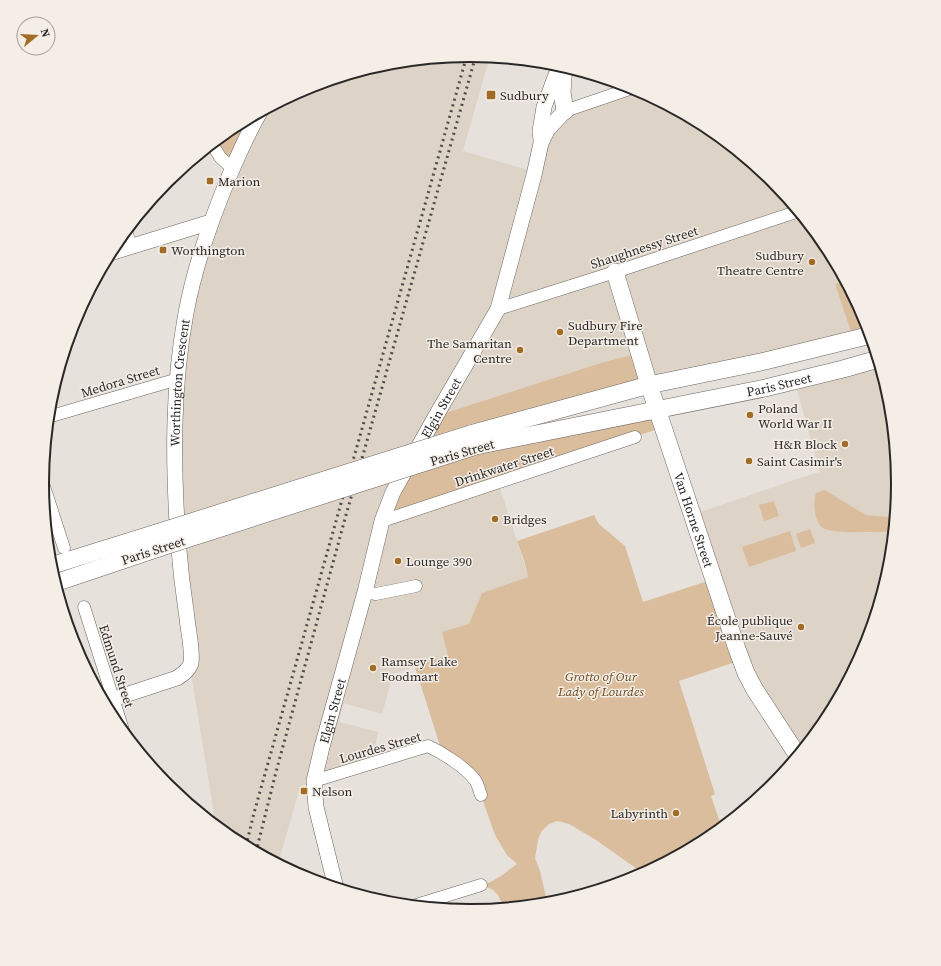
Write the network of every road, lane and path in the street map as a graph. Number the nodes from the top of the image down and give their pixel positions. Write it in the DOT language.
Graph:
graph roads {
  1 [pos="557,71"];
  2 [pos="564,72"];
  3 [pos="624,91"];
  4 [pos="565,111"];
  5 [pos="255,121"];
  6 [pos="541,143"];
  7 [pos="215,148"];
  8 [pos="233,169"];
  9 [pos="794,213"];
  10 [pos="211,222"];
  11 [pos="128,237"];
  12 [pos="131,246"];
  13 [pos="119,250"];
  14 [pos="615,272"];
  15 [pos="498,309"];
  16 [pos="866,336"];
  17 [pos="874,360"];
  18 [pos="178,379"];
  19 [pos="649,385"];
  20 [pos="657,410"];
  21 [pos="55,415"];
  22 [pos="635,437"];
  23 [pos="473,440"];
  24 [pos="50,504"];
  25 [pos="382,521"];
  26 [pos="159,540"];
  27 [pos="64,548"];
  28 [pos="57,564"];
  29 [pos="60,581"];
  30 [pos="416,586"];
  31 [pos="365,592"];
  32 [pos="84,607"];
  33 [pos="107,698"];
  34 [pos="108,700"];
  35 [pos="795,752"];
  36 [pos="314,781"];
  37 [pos="480,795"];
  38 [pos="334,882"];
  39 [pos="481,885"];
  40 [pos="426,902"];
  1 -- 6 [label="street"];
  2 -- 4 [label="main road"];
  3 -- 4 [label="street"];
  4 -- 6 [label="street, Elgin Street"];
  5 -- 8 [label="street, Worthington Crescent"];
  6 -- 15 [label="street, Elgin Street"];
  7 -- 8 [label="street"];
  8 -- 10 [label="street, Worthington Crescent"];
  9 -- 14 [label="street, Shaughnessy Street"];
  10 -- 12 [label="street"];
  10 -- 18 [label="street, Worthington Crescent"];
  11 -- 12 [label="street"];
  12 -- 13 [label="street"];
  14 -- 15 [label="street, Shaughnessy Street"];
  14 -- 19 [label="main road, Van Horne Street"];
  15 -- 25 [label="street, Elgin Street"];
  16 -- 19 [label="main road, Paris Street"];
  17 -- 20 [label="main road, Paris Street"];
  18 -- 21 [label="street, Medora Street"];
  18 -- 34 [label="street, Worthington Crescent"];
  19 -- 20 [label="main road, Van Horne Street"];
  19 -- 23 [label="main road, Paris Street"];
  20 -- 23 [label="main road, Paris Street"];
  20 -- 35 [label="main road, Van Horne Street"];
  22 -- 25 [label="street, Drinkwater Street"];
  23 -- 26 [label="main road, Paris Street, bridge"];
  24 -- 27 [label="street"];
  25 -- 31 [label="street, Elgin Street"];
  26 -- 28 [label="main road, Paris Street"];
  26 -- 29 [label="main road, Paris Street"];
  30 -- 31 [label="street"];
  31 -- 36 [label="street, Elgin Street"];
  32 -- 33 [label="street, Edmund Street"];
  36 -- 37 [label="street, Lourdes Street"];
  36 -- 38 [label="street, Elgin Street"];
  39 -- 40 [label="street"];
}
